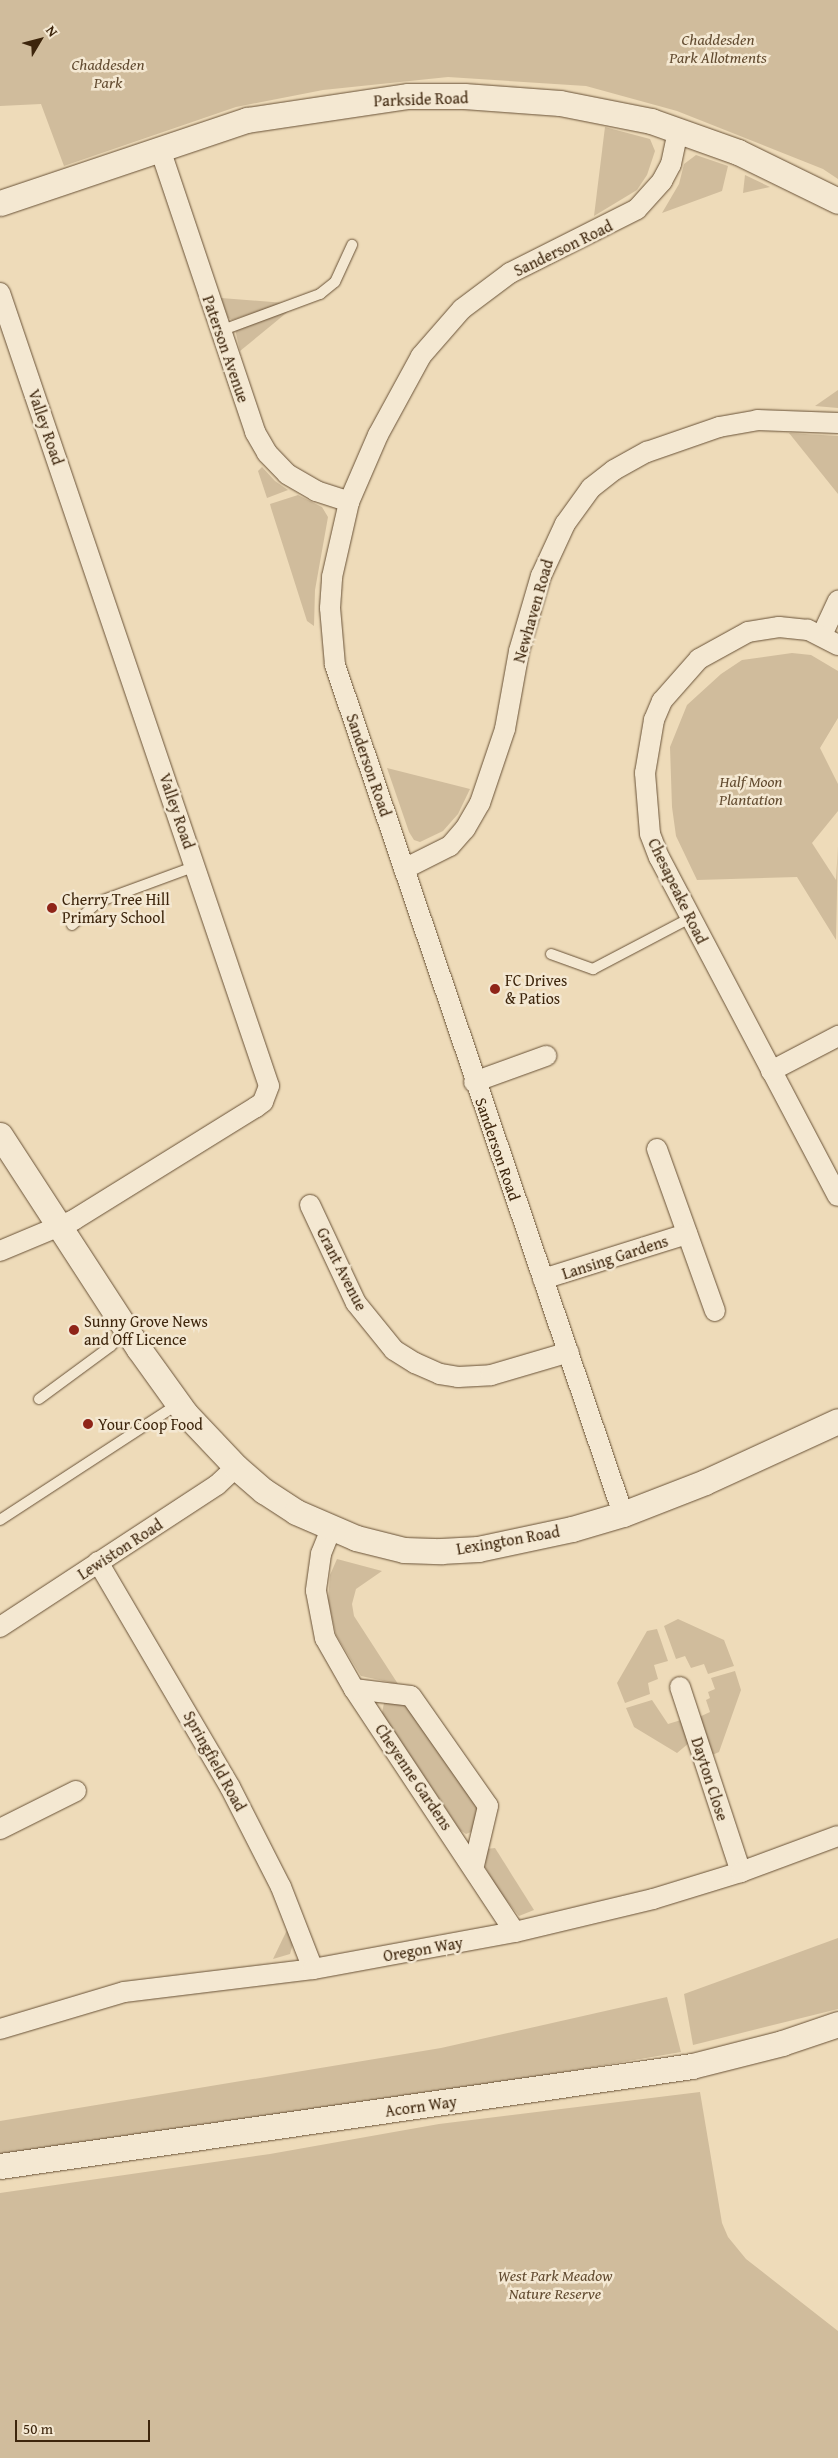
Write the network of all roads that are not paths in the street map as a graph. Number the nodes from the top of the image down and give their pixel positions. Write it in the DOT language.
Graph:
graph roads {
  1 [pos="678,130"];
  2 [pos="160,149"];
  3 [pos="838,201"];
  4 [pos="0,203"];
  5 [pos="352,245"];
  6 [pos="0,293"];
  7 [pos="220,331"];
  8 [pos="838,423"];
  9 [pos="349,502"];
  10 [pos="838,600"];
  11 [pos="830,640"];
  12 [pos="196,866"];
  13 [pos="404,869"];
  14 [pos="690,918"];
  15 [pos="72,925"];
  16 [pos="551,954"];
  17 [pos="838,1036"];
  18 [pos="546,1056"];
  19 [pos="771,1071"];
  20 [pos="474,1082"];
  21 [pos="0,1135"];
  22 [pos="657,1149"];
  23 [pos="838,1196"];
  24 [pos="310,1205"];
  25 [pos="60,1228"];
  26 [pos="687,1234"];
  27 [pos="0,1251"];
  28 [pos="544,1279"];
  29 [pos="715,1311"];
  30 [pos="126,1329"];
  31 [pos="569,1352"];
  32 [pos="39,1400"];
  33 [pos="178,1404"];
  34 [pos="838,1421"];
  35 [pos="236,1467"];
  36 [pos="623,1514"];
  37 [pos="0,1520"];
  38 [pos="331,1529"];
  39 [pos="98,1562"];
  40 [pos="0,1627"];
  41 [pos="680,1687"];
  42 [pos="354,1689"];
  43 [pos="76,1791"];
  44 [pos="0,1829"];
  45 [pos="838,1836"];
  46 [pos="474,1866"];
  47 [pos="741,1872"];
  48 [pos="515,1932"];
  49 [pos="313,1969"];
  50 [pos="838,2024"];
  51 [pos="0,2029"];
  52 [pos="0,2166"];
  1 -- 2 [label="street, Parkside Road"];
  1 -- 3 [label="street, Parkside Road"];
  1 -- 9 [label="street, Sanderson Road"];
  2 -- 4 [label="street, Parkside Road"];
  2 -- 7 [label="street, Paterson Avenue"];
  5 -- 7 [label="lane"];
  6 -- 12 [label="street, Valley Road"];
  7 -- 9 [label="street, Paterson Avenue"];
  8 -- 13 [label="street, Newhaven Road"];
  9 -- 13 [label="street, Sanderson Road"];
  10 -- 11 [label="street"];
  11 -- 14 [label="street, Chesapeake Road"];
  12 -- 15 [label="lane"];
  12 -- 25 [label="street, Valley Road"];
  13 -- 20 [label="street, Sanderson Road"];
  14 -- 16 [label="lane"];
  14 -- 19 [label="street, Chesapeake Road"];
  17 -- 19 [label="street"];
  18 -- 20 [label="street"];
  19 -- 23 [label="street, Chesapeake Road"];
  20 -- 28 [label="street, Sanderson Road"];
  21 -- 25 [label="street, Lexington Road"];
  22 -- 26 [label="street, Lansing Gardens"];
  24 -- 31 [label="street, Grant Avenue"];
  25 -- 27 [label="street, Valley Road"];
  25 -- 30 [label="street, Lexington Road"];
  26 -- 28 [label="street, Lansing Gardens"];
  26 -- 29 [label="street, Lansing Gardens"];
  28 -- 31 [label="street, Sanderson Road"];
  30 -- 32 [label="lane"];
  30 -- 33 [label="street, Lexington Road"];
  31 -- 36 [label="street, Sanderson Road"];
  33 -- 35 [label="street, Lexington Road"];
  33 -- 37 [label="lane"];
  34 -- 36 [label="street, Lexington Road"];
  35 -- 38 [label="street, Lexington Road"];
  35 -- 39 [label="street, Lewiston Road"];
  36 -- 38 [label="street, Lexington Road"];
  38 -- 42 [label="street, Cheyenne Gardens"];
  39 -- 40 [label="street, Lewiston Road"];
  39 -- 49 [label="street, Springfield Road"];
  41 -- 47 [label="street, Dayton Close"];
  42 -- 46 [label="street, Cheyenne Gardens"];
  42 -- 46 [label="street"];
  43 -- 44 [label="street"];
  45 -- 47 [label="street, Oregon Way"];
  46 -- 48 [label="street, Cheyenne Gardens"];
  47 -- 48 [label="street, Oregon Way"];
  48 -- 49 [label="street, Oregon Way"];
  49 -- 51 [label="street, Oregon Way"];
  50 -- 52 [label="street, Acorn Way"];
}
